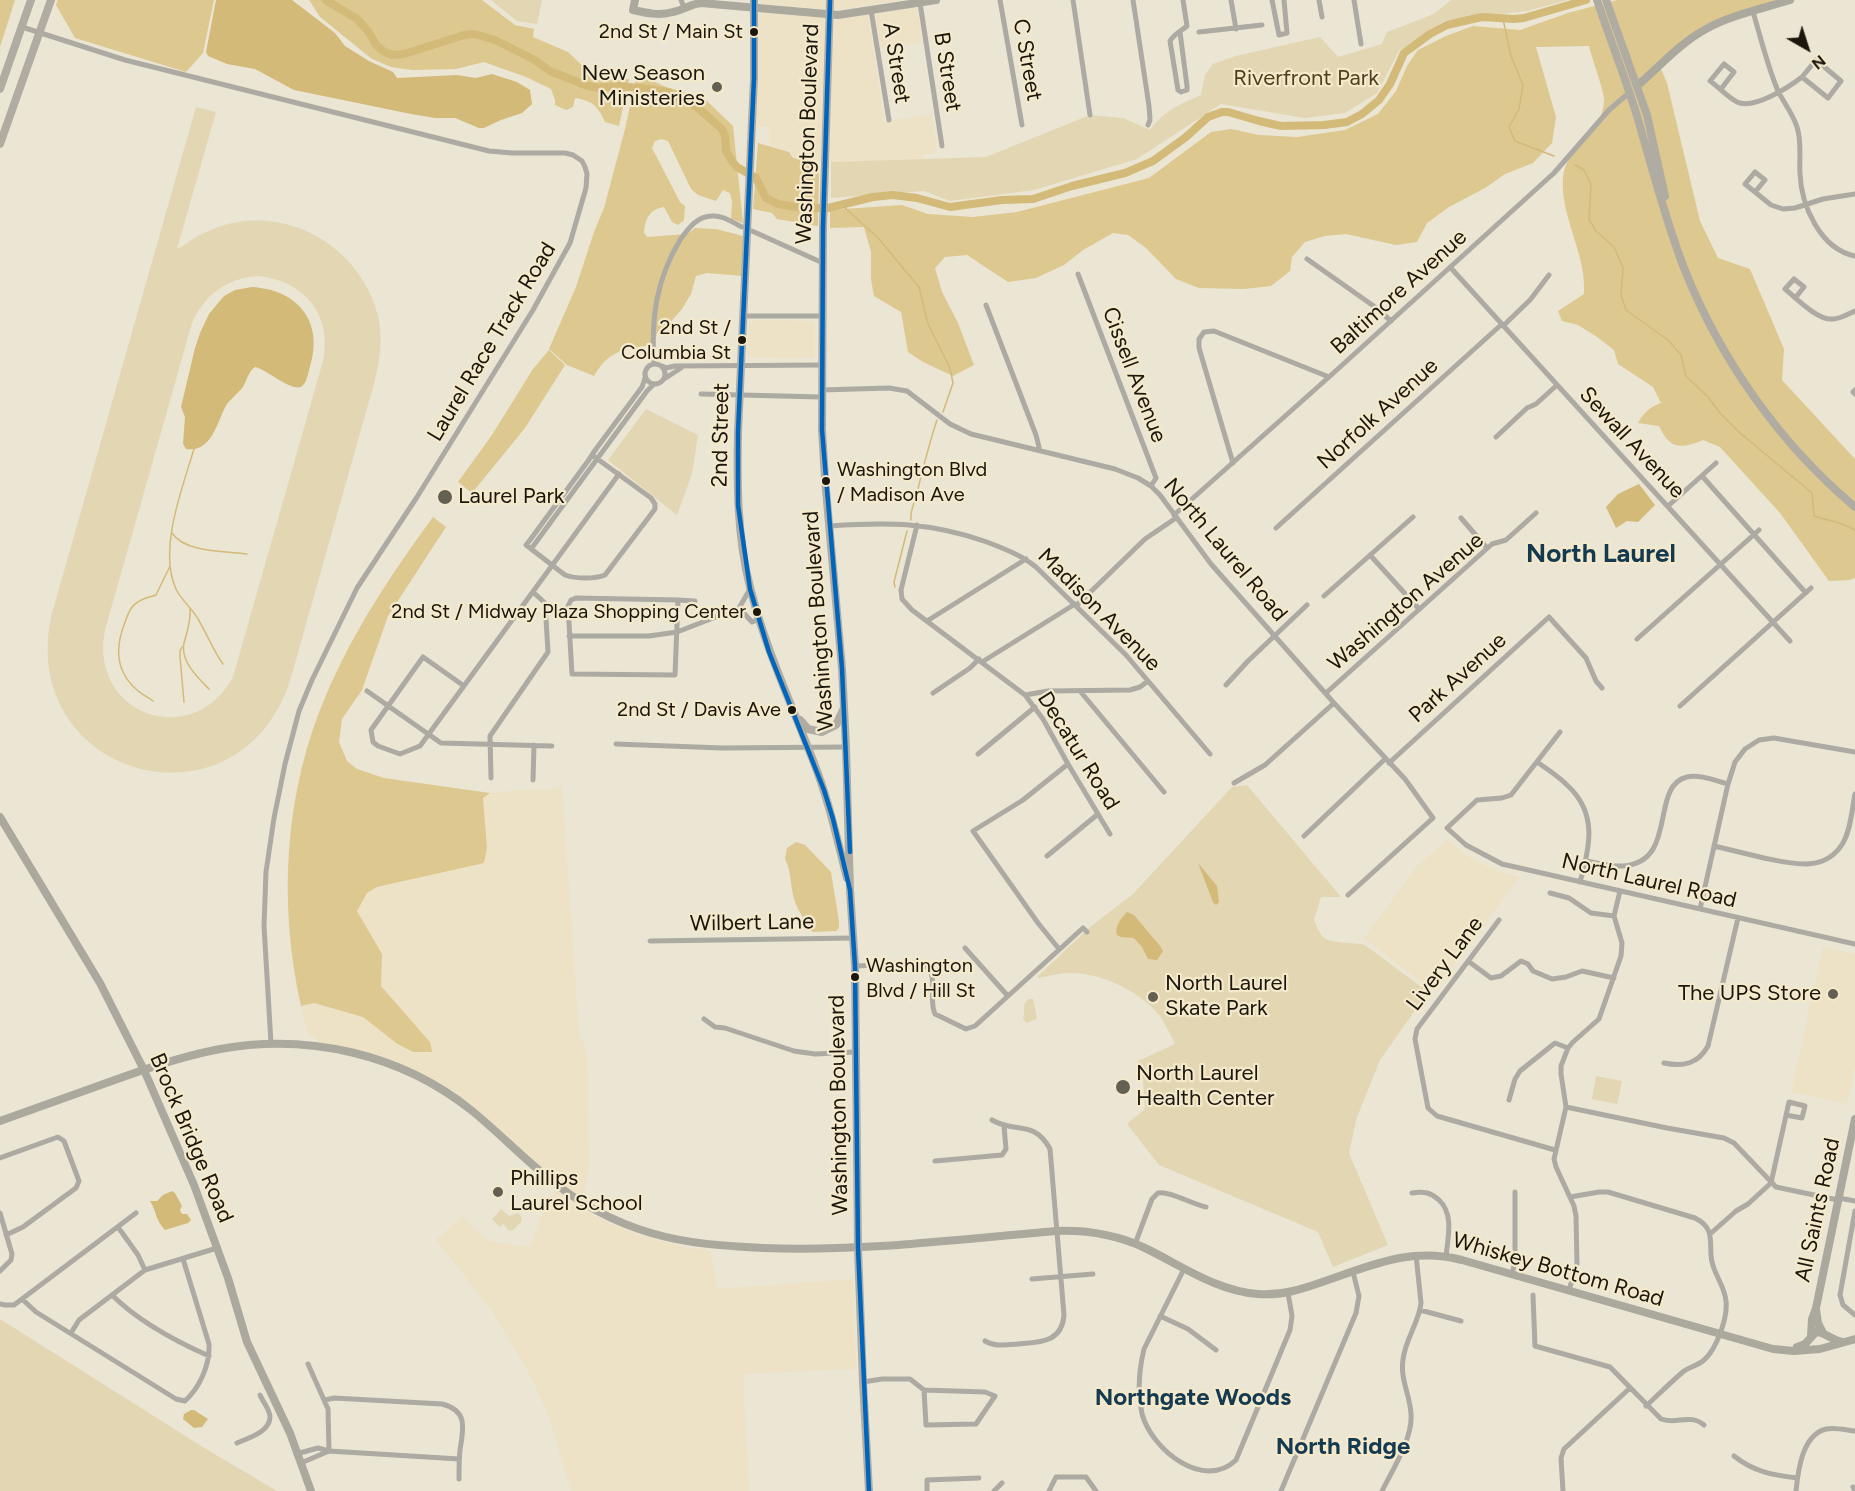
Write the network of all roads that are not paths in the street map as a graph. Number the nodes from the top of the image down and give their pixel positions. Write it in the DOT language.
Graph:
graph roads {
  1 [pos="31,0"];
  2 [pos="51,0"];
  3 [pos="635,0"];
  4 [pos="830,0"];
  5 [pos="936,0"];
  6 [pos="1000,0"];
  7 [pos="1073,0"];
  8 [pos="1133,0"];
  9 [pos="1183,0"];
  10 [pos="1232,0"];
  11 [pos="1272,0"];
  12 [pos="1284,0"];
  13 [pos="1319,0"];
  14 [pos="1354,0"];
  15 [pos="1597,0"];
  16 [pos="1606,0"];
  17 [pos="1790,0"];
  18 [pos="699,1"];
  19 [pos="920,3"];
  20 [pos="683,4"];
  21 [pos="754,4"];
  22 [pos="891,4"];
  23 [pos="871,10"];
  24 [pos="1753,12"];
  25 [pos="830,15"];
  26 [pos="1322,17"];
  27 [pos="1609,20"];
  28 [pos="1262,26"];
  29 [pos="22,27"];
  30 [pos="1236,29"];
  31 [pos="1180,32"];
  32 [pos="1198,32"];
  33 [pos="39,33"];
  34 [pos="1361,44"];
  35 [pos="1802,77"];
  36 [pos="1637,86"];
  37 [pos="0,89"];
  38 [pos="1721,89"];
  39 [pos="1779,92"];
  40 [pos="1629,93"];
  41 [pos="1090,115"];
  42 [pos="889,120"];
  43 [pos="1022,125"];
  44 [pos="1148,125"];
  45 [pos="0,144"];
  46 [pos="942,147"];
  47 [pos="1755,192"];
  48 [pos="1855,194"];
  49 [pos="1806,204"];
  50 [pos="1669,223"];
  51 [pos="742,227"];
  52 [pos="752,231"];
  53 [pos="1855,256"];
  54 [pos="1307,259"];
  55 [pos="823,263"];
  56 [pos="1450,267"];
  57 [pos="1078,274"];
  58 [pos="1549,275"];
  59 [pos="1796,297"];
  60 [pos="986,305"];
  61 [pos="1855,310"];
  62 [pos="743,316"];
  63 [pos="822,316"];
  64 [pos="1391,321"];
  65 [pos="1503,325"];
  66 [pos="654,364"];
  67 [pos="821,365"];
  68 [pos="662,366"];
  69 [pos="741,366"];
  70 [pos="683,367"];
  71 [pos="1329,377"];
  72 [pos="645,378"];
  73 [pos="664,379"];
  74 [pos="654,384"];
  75 [pos="1557,385"];
  76 [pos="821,393"];
  77 [pos="701,394"];
  78 [pos="740,395"];
  79 [pos="1496,437"];
  80 [pos="1040,451"];
  81 [pos="595,457"];
  82 [pos="1233,463"];
  83 [pos="1716,463"];
  84 [pos="619,474"];
  85 [pos="1702,476"];
  86 [pos="1151,486"];
  87 [pos="1668,506"];
  88 [pos="1855,507"];
  89 [pos="1536,513"];
  90 [pos="1175,516"];
  91 [pos="1413,517"];
  92 [pos="1461,518"];
  93 [pos="917,525"];
  94 [pos="830,526"];
  95 [pos="1276,528"];
  96 [pos="1756,532"];
  97 [pos="1487,548"];
  98 [pos="1370,555"];
  99 [pos="1026,559"];
  100 [pos="1721,564"];
  101 [pos="553,566"];
  102 [pos="750,588"];
  103 [pos="532,592"];
  104 [pos="1324,596"];
  105 [pos="678,600"];
  106 [pos="695,600"];
  107 [pos="1076,605"];
  108 [pos="1307,605"];
  109 [pos="739,608"];
  110 [pos="1419,609"];
  111 [pos="759,619"];
  112 [pos="927,621"];
  113 [pos="1773,622"];
  114 [pos="677,632"];
  115 [pos="569,636"];
  116 [pos="1275,636"];
  117 [pos="1637,639"];
  118 [pos="1790,641"];
  119 [pos="980,660"];
  120 [pos="1148,681"];
  121 [pos="1226,685"];
  122 [pos="464,686"];
  123 [pos="1602,688"];
  124 [pos="367,691"];
  125 [pos="1080,691"];
  126 [pos="933,693"];
  127 [pos="1326,693"];
  128 [pos="1025,695"];
  129 [pos="1334,703"];
  130 [pos="388,706"];
  131 [pos="844,706"];
  132 [pos="1680,706"];
  133 [pos="1035,707"];
  134 [pos="794,713"];
  135 [pos="1560,732"];
  136 [pos="428,735"];
  137 [pos="490,744"];
  138 [pos="616,744"];
  139 [pos="534,745"];
  140 [pos="552,746"];
  141 [pos="846,747"];
  142 [pos="808,748"];
  143 [pos="1855,752"];
  144 [pos="978,754"];
  145 [pos="1210,754"];
  146 [pos="1387,761"];
  147 [pos="1537,762"];
  148 [pos="1068,764"];
  149 [pos="490,778"];
  150 [pos="534,780"];
  151 [pos="1234,783"];
  152 [pos="1728,784"];
  153 [pos="1164,792"];
  154 [pos="1855,794"];
  155 [pos="1098,814"];
  156 [pos="0,818"];
  157 [pos="1110,834"];
  158 [pos="1304,836"];
  159 [pos="1714,846"];
  160 [pos="1047,856"];
  161 [pos="1586,861"];
  162 [pos="1580,882"];
  163 [pos="850,890"];
  164 [pos="1620,891"];
  165 [pos="1550,893"];
  166 [pos="1348,895"];
  167 [pos="1700,909"];
  168 [pos="1614,916"];
  169 [pos="1738,918"];
  170 [pos="1499,920"];
  171 [pos="1087,932"];
  172 [pos="854,938"];
  173 [pos="650,941"];
  174 [pos="1855,944"];
  175 [pos="965,948"];
  176 [pos="1059,949"];
  177 [pos="1468,961"];
  178 [pos="855,966"];
  179 [pos="1614,978"];
  180 [pos="1007,995"];
  181 [pos="704,1018"];
  182 [pos="272,1043"];
  183 [pos="1568,1048"];
  184 [pos="855,1052"];
  185 [pos="1664,1063"];
  186 [pos="144,1070"];
  187 [pos="1509,1100"];
  188 [pos="1566,1107"];
  189 [pos="1786,1115"];
  190 [pos="1855,1119"];
  191 [pos="992,1120"];
  192 [pos="0,1121"];
  193 [pos="1004,1126"];
  194 [pos="1555,1150"];
  195 [pos="0,1158"];
  196 [pos="935,1161"];
  197 [pos="1771,1183"];
  198 [pos="1515,1192"];
  199 [pos="1412,1193"];
  200 [pos="1570,1197"];
  201 [pos="1838,1199"];
  202 [pos="1855,1202"];
  203 [pos="1206,1207"];
  204 [pos="1855,1211"];
  205 [pos="0,1213"];
  206 [pos="136,1213"];
  207 [pos="118,1227"];
  208 [pos="1056,1231"];
  209 [pos="1710,1234"];
  210 [pos="6,1235"];
  211 [pos="1135,1244"];
  212 [pos="217,1248"];
  213 [pos="858,1248"];
  214 [pos="1416,1255"];
  215 [pos="1446,1256"];
  216 [pos="183,1259"];
  217 [pos="1184,1269"];
  218 [pos="0,1270"];
  219 [pos="145,1270"];
  220 [pos="1353,1272"];
  221 [pos="1093,1274"];
  222 [pos="1512,1275"];
  223 [pos="1060,1277"];
  224 [pos="1032,1279"];
  225 [pos="1569,1290"];
  226 [pos="1288,1293"];
  227 [pos="112,1295"];
  228 [pos="1533,1295"];
  229 [pos="22,1299"];
  230 [pos="0,1304"];
  231 [pos="1816,1308"];
  232 [pos="1420,1310"];
  233 [pos="1855,1315"];
  234 [pos="1160,1316"];
  235 [pos="1461,1321"];
  236 [pos="70,1334"];
  237 [pos="1720,1334"];
  238 [pos="1824,1335"];
  239 [pos="1810,1337"];
  240 [pos="1855,1339"];
  241 [pos="985,1341"];
  242 [pos="1843,1342"];
  243 [pos="1819,1348"];
  244 [pos="1216,1350"];
  245 [pos="1787,1350"];
  246 [pos="209,1356"];
  247 [pos="308,1364"];
  248 [pos="863,1382"];
  249 [pos="1630,1388"];
  250 [pos="924,1390"];
  251 [pos="260,1395"];
  252 [pos="325,1400"];
  253 [pos="1646,1406"];
  254 [pos="281,1414"];
  255 [pos="270,1419"];
  256 [pos="1704,1425"];
  257 [pos="1855,1431"];
  258 [pos="237,1443"];
  259 [pos="329,1451"];
  260 [pos="296,1454"];
  261 [pos="1734,1456"];
  262 [pos="459,1459"];
  263 [pos="300,1463"];
  264 [pos="1175,1466"];
  265 [pos="1221,1476"];
  266 [pos="979,1478"];
  267 [pos="1797,1478"];
  268 [pos="459,1479"];
  269 [pos="1002,1483"];
  270 [pos="311,1491"];
  271 [pos="869,1491"];
  272 [pos="927,1491"];
  273 [pos="994,1491"];
  274 [pos="1049,1491"];
  275 [pos="1096,1491"];
  276 [pos="1281,1491"];
  277 [pos="1382,1491"];
  278 [pos="1563,1491"];
  279 [pos="1796,1491"];
  1 -- 29 [label="main road"];
  2 -- 33 [label="main road"];
  3 -- 20 [label="street"];
  4 -- 25 [label="main road, Washington Boulevard"];
  5 -- 19 [label="street"];
  6 -- 43 [label="street, C Street"];
  7 -- 41 [label="street"];
  8 -- 44 [label="street"];
  9 -- 31 [label="street"];
  10 -- 30 [label="street"];
  11 -- 12 [label="street"];
  13 -- 26 [label="street"];
  14 -- 34 [label="street"];
  15 -- 27 [label="main road"];
  16 -- 27 [label="main road"];
  17 -- 24 [label="street"];
  18 -- 20 [label="street"];
  18 -- 21 [label="street"];
  19 -- 22 [label="street"];
  19 -- 46 [label="street, B Street"];
  21 -- 25 [label="street"];
  21 -- 62 [label="main road, 2nd Street"];
  22 -- 23 [label="street"];
  23 -- 25 [label="street"];
  23 -- 42 [label="street, A Street"];
  24 -- 36 [label="street"];
  24 -- 39 [label="street"];
  25 -- 55 [label="main road, Washington Boulevard"];
  27 -- 36 [label="main road"];
  27 -- 40 [label="main road"];
  28 -- 30 [label="street"];
  29 -- 33 [label="street, Laurel Race Track Road"];
  29 -- 37 [label="main road"];
  30 -- 32 [label="street"];
  31 -- 31 [label="street"];
  33 -- 45 [label="main road"];
  33 -- 182 [label="street, Laurel Race Track Road"];
  35 -- 35 [label="street"];
  35 -- 39 [label="street"];
  36 -- 40 [label="street, Baltimore Avenue"];
  36 -- 50 [label="main road"];
  38 -- 38 [label="street"];
  38 -- 39 [label="street"];
  39 -- 49 [label="street"];
  40 -- 50 [label="main road"];
  40 -- 56 [label="street, Baltimore Avenue"];
  47 -- 49 [label="street"];
  48 -- 49 [label="street"];
  49 -- 53 [label="street"];
  50 -- 88 [label="main road"];
  51 -- 66 [label="street"];
  52 -- 55 [label="street"];
  54 -- 64 [label="street"];
  55 -- 63 [label="main road, Washington Boulevard"];
  56 -- 64 [label="street, Baltimore Avenue"];
  56 -- 65 [label="street, Sewall Avenue"];
  57 -- 86 [label="street, Cissell Avenue"];
  58 -- 65 [label="street, Norfolk Avenue"];
  59 -- 61 [label="street"];
  60 -- 80 [label="street"];
  62 -- 63 [label="street"];
  62 -- 69 [label="main road, 2nd Street"];
  63 -- 67 [label="main road, Washington Boulevard"];
  64 -- 71 [label="street, Baltimore Avenue"];
  65 -- 75 [label="street, Sewall Avenue"];
  65 -- 95 [label="street, Norfolk Avenue"];
  66 -- 68 [label="street"];
  66 -- 72 [label="street"];
  67 -- 69 [label="street"];
  67 -- 76 [label="main road, Washington Boulevard"];
  68 -- 70 [label="street"];
  68 -- 73 [label="street"];
  69 -- 70 [label="street"];
  69 -- 78 [label="main road, 2nd Street"];
  70 -- 73 [label="street"];
  71 -- 82 [label="street, Baltimore Avenue"];
  71 -- 82 [label="street"];
  72 -- 74 [label="street"];
  72 -- 81 [label="street"];
  73 -- 74 [label="street"];
  74 -- 81 [label="street"];
  75 -- 79 [label="street"];
  75 -- 87 [label="street, Sewall Avenue"];
  76 -- 78 [label="street, North Laurel Road"];
  76 -- 80 [label="street, North Laurel Road"];
  76 -- 94 [label="main road, Washington Boulevard"];
  77 -- 78 [label="street, North Laurel Road"];
  78 -- 102 [label="main road, 2nd Street"];
  80 -- 86 [label="street, North Laurel Road"];
  81 -- 84 [label="street"];
  81 -- 101 [label="street"];
  82 -- 90 [label="street, Baltimore Avenue"];
  83 -- 85 [label="street"];
  84 -- 101 [label="street"];
  84 -- 101 [label="street"];
  85 -- 87 [label="street"];
  85 -- 96 [label="street"];
  86 -- 90 [label="street, North Laurel Road"];
  87 -- 100 [label="street, Sewall Avenue"];
  89 -- 97 [label="street, Washington Avenue"];
  90 -- 107 [label="street, Baltimore Avenue"];
  90 -- 116 [label="street, North Laurel Road"];
  91 -- 98 [label="street"];
  92 -- 97 [label="street"];
  93 -- 94 [label="street, Madison Avenue"];
  93 -- 99 [label="street, Madison Avenue"];
  93 -- 112 [label="street, Decatur Road"];
  94 -- 131 [label="main road, Washington Boulevard"];
  96 -- 100 [label="street"];
  96 -- 113 [label="street"];
  97 -- 110 [label="street, Washington Avenue"];
  98 -- 104 [label="street"];
  98 -- 110 [label="street"];
  99 -- 107 [label="street, Madison Avenue"];
  99 -- 112 [label="street"];
  100 -- 113 [label="street, Sewall Avenue"];
  100 -- 117 [label="street"];
  101 -- 103 [label="street"];
  102 -- 109 [label="street"];
  102 -- 111 [label="main road, 2nd Street"];
  103 -- 122 [label="street"];
  103 -- 137 [label="street"];
  105 -- 106 [label="street"];
  105 -- 114 [label="street"];
  105 -- 115 [label="street"];
  107 -- 119 [label="street, Baltimore Avenue"];
  107 -- 120 [label="street, Madison Avenue"];
  108 -- 116 [label="street"];
  109 -- 111 [label="street"];
  109 -- 114 [label="street"];
  110 -- 127 [label="street, Washington Avenue"];
  111 -- 134 [label="main road, 2nd Street"];
  112 -- 119 [label="street, Decatur Road"];
  113 -- 118 [label="street, Sewall Avenue"];
  113 -- 132 [label="street"];
  114 -- 115 [label="street"];
  114 -- 115 [label="street"];
  116 -- 121 [label="street"];
  116 -- 127 [label="street, North Laurel Road"];
  119 -- 126 [label="street, Baltimore Avenue"];
  119 -- 128 [label="street, Decatur Road"];
  120 -- 125 [label="street"];
  120 -- 145 [label="street, Madison Avenue"];
  122 -- 130 [label="street"];
  122 -- 136 [label="street"];
  123 -- 146 [label="street, Park Avenue"];
  124 -- 130 [label="street"];
  125 -- 128 [label="street"];
  125 -- 153 [label="street"];
  127 -- 129 [label="street, North Laurel Road"];
  128 -- 133 [label="street, Decatur Road"];
  129 -- 146 [label="street, North Laurel Road"];
  129 -- 151 [label="street, Washington Avenue"];
  130 -- 136 [label="street"];
  130 -- 136 [label="street"];
  131 -- 134 [label="main road"];
  131 -- 141 [label="main road, Washington Boulevard"];
  133 -- 144 [label="street"];
  133 -- 148 [label="street, Decatur Road"];
  134 -- 142 [label="main road, 2nd Street"];
  135 -- 147 [label="street"];
  136 -- 137 [label="street"];
  137 -- 139 [label="street"];
  137 -- 149 [label="street"];
  138 -- 142 [label="street"];
  139 -- 140 [label="street"];
  139 -- 150 [label="street"];
  141 -- 142 [label="street"];
  141 -- 163 [label="main road, Washington Boulevard"];
  142 -- 163 [label="main road, 2nd Street"];
  143 -- 152 [label="street"];
  146 -- 158 [label="street, Park Avenue"];
  146 -- 166 [label="street, North Laurel Road"];
  147 -- 161 [label="street"];
  147 -- 162 [label="street, North Laurel Road"];
  148 -- 155 [label="street, Decatur Road"];
  148 -- 176 [label="street"];
  152 -- 159 [label="street"];
  152 -- 161 [label="street"];
  154 -- 159 [label="street"];
  155 -- 157 [label="street, Decatur Road"];
  155 -- 160 [label="street"];
  156 -- 186 [label="street, Brock Bridge Road"];
  159 -- 167 [label="street"];
  161 -- 162 [label="street"];
  162 -- 164 [label="street, North Laurel Road"];
  163 -- 172 [label="main road, Washington Boulevard"];
  164 -- 167 [label="street, North Laurel Road"];
  164 -- 168 [label="street"];
  165 -- 168 [label="street"];
  167 -- 169 [label="street, North Laurel Road"];
  168 -- 179 [label="street"];
  169 -- 174 [label="street, North Laurel Road"];
  169 -- 185 [label="street"];
  170 -- 177 [label="street, Livery Lane"];
  171 -- 176 [label="street"];
  172 -- 173 [label="street, Wilbert Lane"];
  172 -- 178 [label="main road, Washington Boulevard"];
  175 -- 180 [label="street"];
  176 -- 180 [label="street"];
  177 -- 179 [label="street"];
  177 -- 194 [label="street, Livery Lane"];
  178 -- 180 [label="street"];
  178 -- 184 [label="main road, Washington Boulevard"];
  179 -- 183 [label="street"];
  181 -- 184 [label="street"];
  182 -- 186 [label="street, Whiskey Bottom Road"];
  182 -- 213 [label="street, Whiskey Bottom Road"];
  183 -- 187 [label="street"];
  183 -- 188 [label="street"];
  184 -- 213 [label="main road, Washington Boulevard"];
  186 -- 192 [label="street, Whiskey Bottom Road"];
  186 -- 212 [label="street, Brock Bridge Road"];
  188 -- 194 [label="street"];
  188 -- 197 [label="street"];
  189 -- 197 [label="street"];
  190 -- 201 [label="street, All Saints Road"];
  191 -- 193 [label="street"];
  193 -- 196 [label="street"];
  193 -- 208 [label="street"];
  194 -- 200 [label="street"];
  195 -- 210 [label="street"];
  197 -- 201 [label="street"];
  197 -- 209 [label="street"];
  198 -- 222 [label="street"];
  199 -- 215 [label="street"];
  200 -- 209 [label="street"];
  200 -- 225 [label="street"];
  201 -- 202 [label="street"];
  201 -- 231 [label="street, All Saints Road"];
  203 -- 211 [label="street"];
  204 -- 233 [label="street"];
  205 -- 210 [label="street"];
  206 -- 207 [label="street"];
  207 -- 219 [label="street"];
  207 -- 229 [label="street"];
  208 -- 211 [label="street, Whiskey Bottom Road"];
  208 -- 213 [label="street, Whiskey Bottom Road"];
  208 -- 223 [label="street"];
  209 -- 237 [label="street"];
  210 -- 218 [label="street"];
  211 -- 217 [label="street, Whiskey Bottom Road"];
  212 -- 216 [label="street"];
  212 -- 254 [label="street, Brock Bridge Road"];
  213 -- 248 [label="main road, Washington Boulevard"];
  214 -- 215 [label="street, Whiskey Bottom Road"];
  214 -- 220 [label="street, Whiskey Bottom Road"];
  214 -- 232 [label="street"];
  215 -- 222 [label="street, Whiskey Bottom Road"];
  216 -- 219 [label="street"];
  216 -- 246 [label="street"];
  217 -- 226 [label="street, Whiskey Bottom Road"];
  217 -- 234 [label="street"];
  219 -- 227 [label="street"];
  220 -- 226 [label="street, Whiskey Bottom Road"];
  220 -- 276 [label="street"];
  221 -- 223 [label="street"];
  222 -- 225 [label="street, Whiskey Bottom Road"];
  223 -- 224 [label="street"];
  223 -- 241 [label="street"];
  225 -- 237 [label="street, Whiskey Bottom Road"];
  226 -- 265 [label="street"];
  227 -- 236 [label="street"];
  227 -- 246 [label="street"];
  228 -- 249 [label="street"];
  229 -- 230 [label="street"];
  229 -- 236 [label="street"];
  231 -- 238 [label="street, All Saints Road"];
  231 -- 239 [label="street, All Saints Road"];
  232 -- 235 [label="street"];
  232 -- 277 [label="street"];
  234 -- 244 [label="street"];
  234 -- 264 [label="street"];
  236 -- 246 [label="street"];
  237 -- 245 [label="street, Whiskey Bottom Road"];
  237 -- 253 [label="street"];
  238 -- 239 [label="street"];
  238 -- 242 [label="street"];
  238 -- 243 [label="street"];
  239 -- 243 [label="street"];
  239 -- 245 [label="street"];
  240 -- 242 [label="street, Whiskey Bottom Road"];
  242 -- 243 [label="street, Whiskey Bottom Road"];
  243 -- 245 [label="street, Whiskey Bottom Road"];
  247 -- 252 [label="street"];
  248 -- 250 [label="street"];
  248 -- 271 [label="main road, Washington Boulevard"];
  249 -- 253 [label="street"];
  249 -- 278 [label="street"];
  250 -- 250 [label="street"];
  251 -- 255 [label="street"];
  252 -- 259 [label="street"];
  252 -- 262 [label="street"];
  253 -- 256 [label="street"];
  254 -- 255 [label="street"];
  254 -- 260 [label="street, Brock Bridge Road"];
  255 -- 258 [label="street"];
  257 -- 267 [label="street"];
  259 -- 260 [label="street"];
  259 -- 262 [label="street"];
  259 -- 263 [label="street"];
  260 -- 263 [label="street, Brock Bridge Road"];
  261 -- 267 [label="street"];
  262 -- 268 [label="street"];
  263 -- 270 [label="street, Brock Bridge Road"];
  266 -- 272 [label="street"];
  267 -- 279 [label="street"];
  269 -- 273 [label="street"];
  274 -- 275 [label="street"];
}
